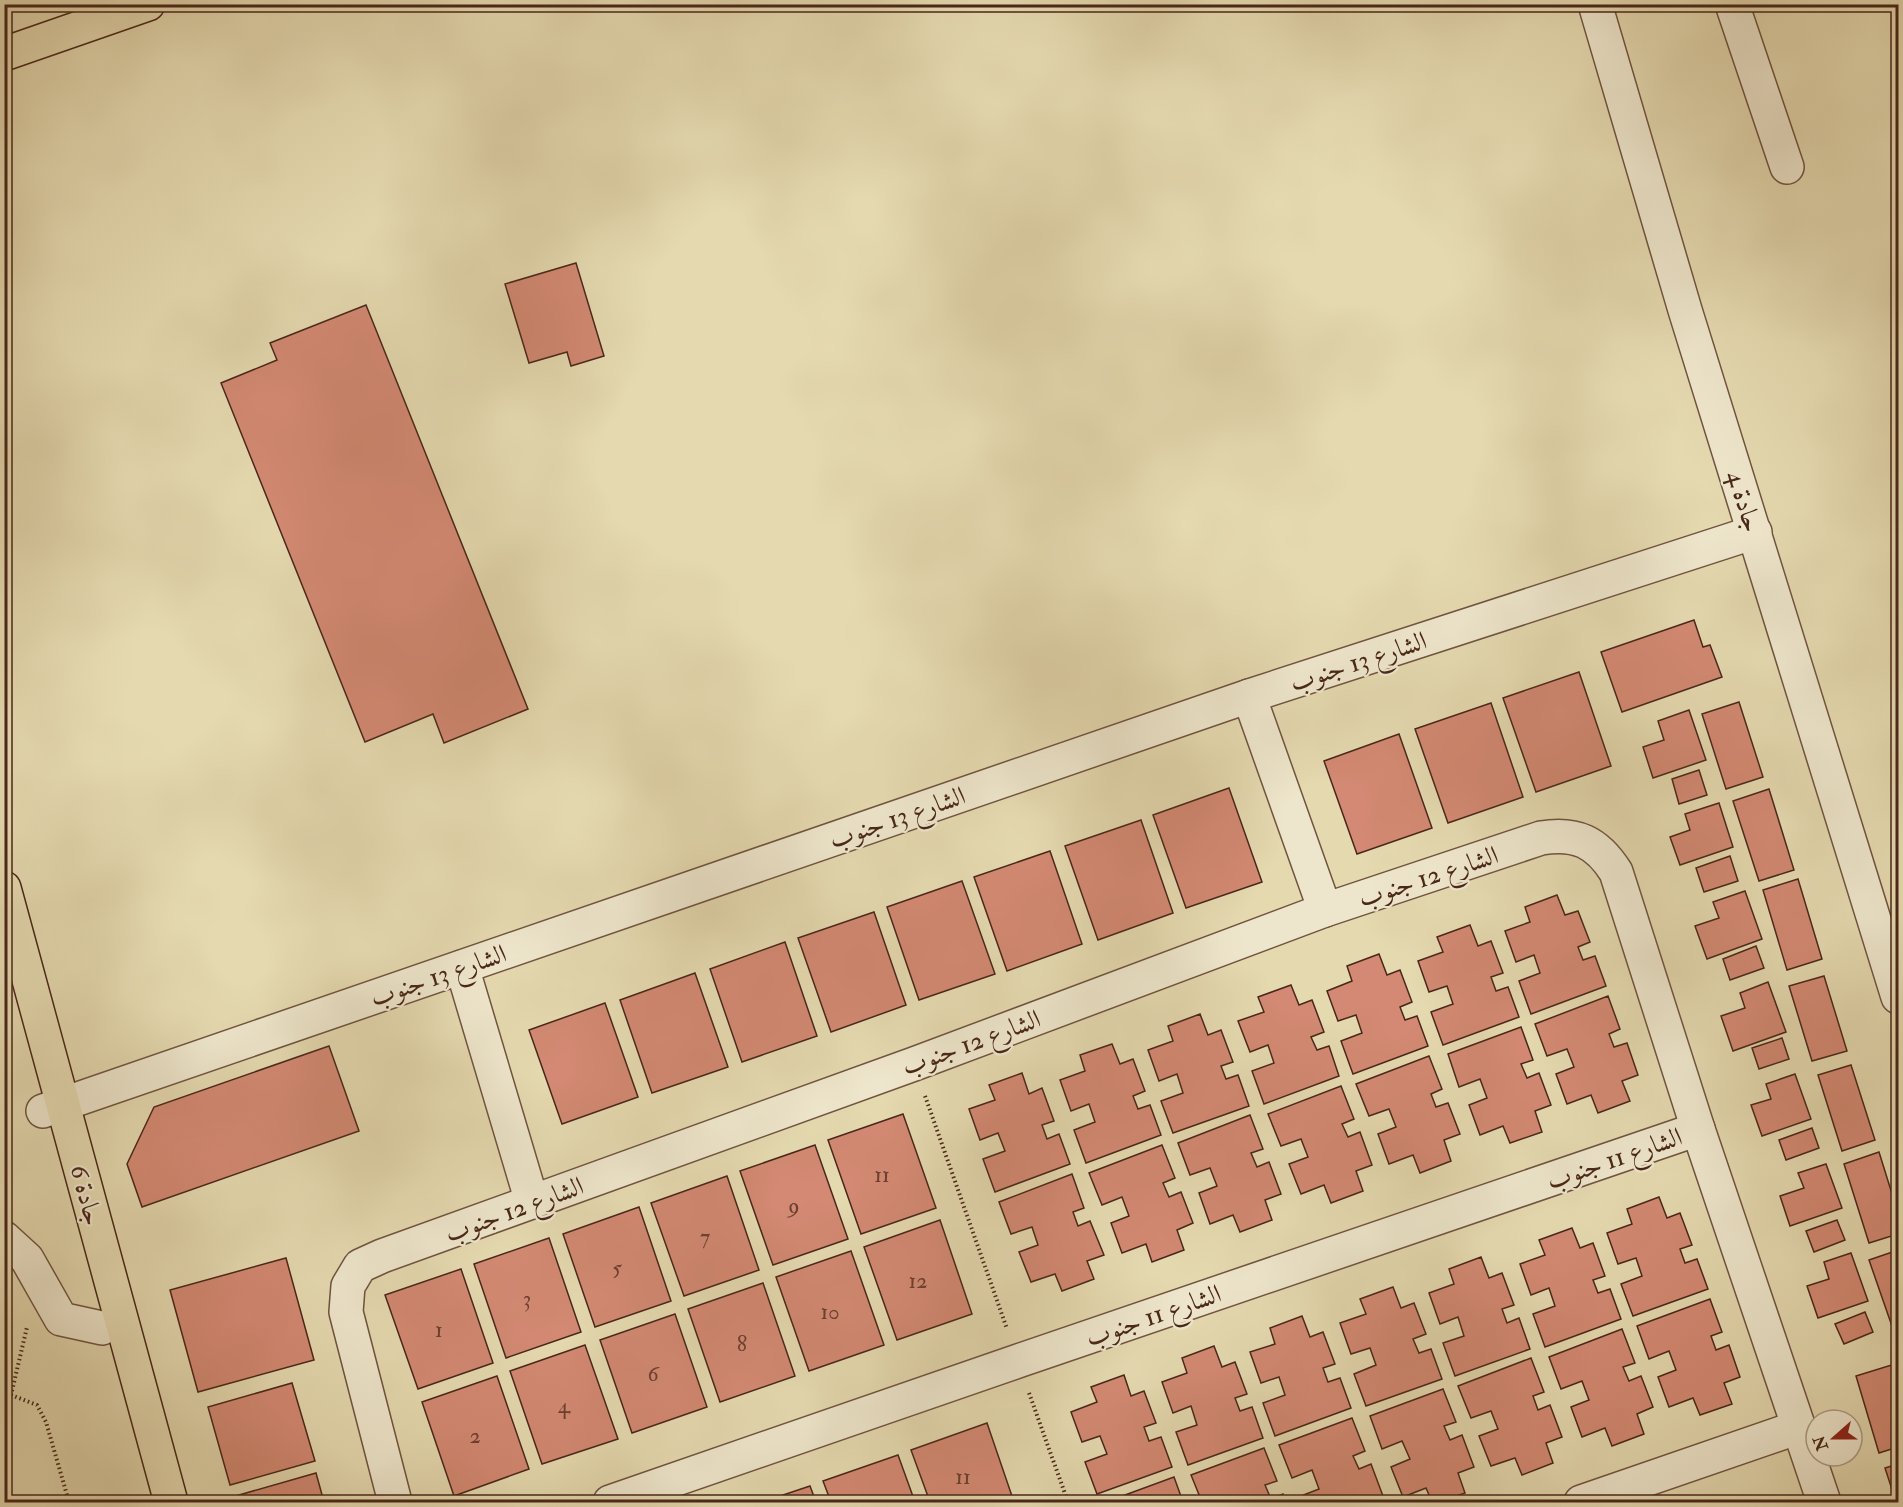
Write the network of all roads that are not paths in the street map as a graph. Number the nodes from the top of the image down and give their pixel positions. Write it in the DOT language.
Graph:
graph roads {
  1 [pos="148,4"];
  2 [pos="1595,4"];
  3 [pos="1732,4"];
  4 [pos="9,50"];
  5 [pos="1787,167"];
  6 [pos="1755,532"];
  7 [pos="1249,696"];
  8 [pos="4,888"];
  9 [pos="1325,910"];
  10 [pos="462,967"];
  11 [pos="4,970"];
  12 [pos="1899,997"];
  13 [pos="53,1108"];
  14 [pos="1698,1129"];
  15 [pos="532,1202"];
  16 [pos="4,1238"];
  17 [pos="102,1328"];
  18 [pos="1799,1427"];
  19 [pos="150,1503"];
  20 [pos="171,1503"];
  21 [pos="395,1503"];
  22 [pos="610,1503"];
  23 [pos="1581,1503"];
  24 [pos="1824,1503"];
  1 -- 4 [label="main road"];
  2 -- 6 [label="street, جادة 4"];
  3 -- 5 [label="street"];
  6 -- 7 [label="street, الشارع 13 جنوب"];
  6 -- 12 [label="street, جادة 4"];
  7 -- 9 [label="street"];
  7 -- 10 [label="street, الشارع 13 جنوب"];
  8 -- 13 [label="main road, جادة 6"];
  9 -- 14 [label="street, الشارع 12 جنوب"];
  9 -- 15 [label="street, الشارع 12 جنوب"];
  10 -- 13 [label="street, الشارع 13 جنوب"];
  10 -- 15 [label="street"];
  11 -- 13 [label="main road, جادة 6"];
  13 -- 17 [label="main road, جادة 6"];
  13 -- 20 [label="main road, جادة 6"];
  14 -- 18 [label="street"];
  14 -- 22 [label="street, الشارع 11 جنوب"];
  15 -- 21 [label="street, الشارع 12 جنوب"];
  16 -- 17 [label="street"];
  17 -- 19 [label="main road, جادة 6"];
  18 -- 23 [label="street"];
  18 -- 24 [label="street"];
}
